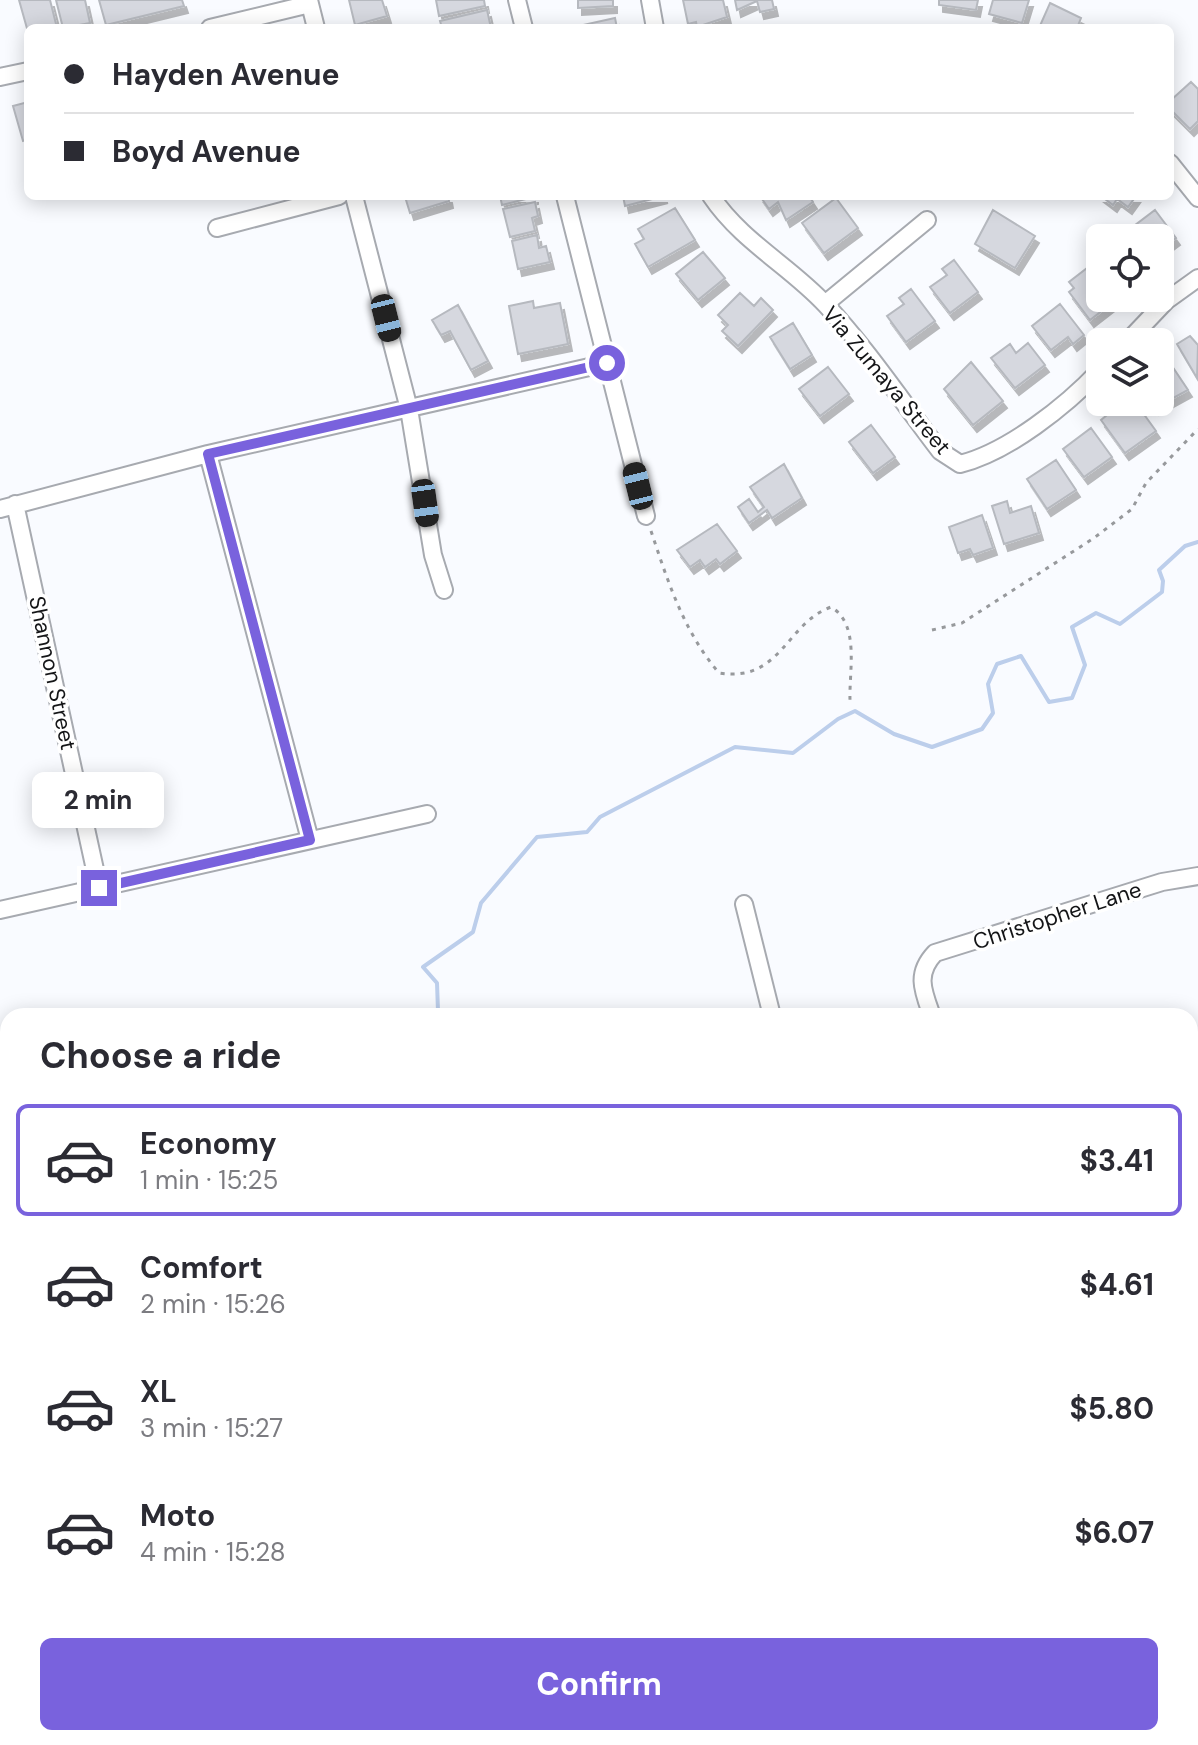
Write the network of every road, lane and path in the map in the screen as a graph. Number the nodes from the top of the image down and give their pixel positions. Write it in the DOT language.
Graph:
graph roads {
  1 [pos="517,0"];
  2 [pos="650,0"];
  3 [pos="310,2"];
  4 [pos="225,24"];
  5 [pos="315,24"];
  6 [pos="523,24"];
  7 [pos="654,24"];
  8 [pos="24,72"];
  9 [pos="0,77"];
  10 [pos="1174,168"];
  11 [pos="1198,198"];
  12 [pos="324,200"];
  13 [pos="355,200"];
  14 [pos="566,200"];
  15 [pos="714,200"];
  16 [pos="927,220"];
  17 [pos="217,228"];
  18 [pos="1198,278"];
  19 [pos="825,304"];
  20 [pos="1140,328"];
  21 [pos="607,363"];
  22 [pos="1086,383"];
  23 [pos="409,409"];
  24 [pos="1198,429"];
  25 [pos="208,454"];
  26 [pos="8,506"];
  27 [pos="646,516"];
  28 [pos="444,590"];
  29 [pos="932,630"];
  30 [pos="850,700"];
  31 [pos="427,814"];
  32 [pos="310,840"];
  33 [pos="1198,876"];
  34 [pos="99,888"];
  35 [pos="744,904"];
  36 [pos="0,910"];
  37 [pos="770,1008"];
  38 [pos="929,1008"];
  1 -- 6 [label="street"];
  2 -- 7 [label="street"];
  3 -- 4 [label="street"];
  3 -- 5 [label="street"];
  8 -- 9 [label="street"];
  10 -- 11 [label="street"];
  12 -- 17 [label="street"];
  13 -- 23 [label="street"];
  14 -- 21 [label="street"];
  15 -- 19 [label="street, Via Zumaya Street"];
  16 -- 19 [label="street"];
  18 -- 20 [label="street"];
  19 -- 22 [label="street, Via Zumaya Street"];
  21 -- 23 [label="street"];
  21 -- 27 [label="street"];
  23 -- 25 [label="street"];
  23 -- 28 [label="street"];
  24 -- 29 [label="path"];
  25 -- 26 [label="street"];
  25 -- 32 [label="street"];
  26 -- 34 [label="street, Shannon Street"];
  27 -- 30 [label="path"];
  31 -- 32 [label="street"];
  32 -- 34 [label="street"];
  33 -- 38 [label="street, Christopher Lane"];
  34 -- 36 [label="street"];
  35 -- 37 [label="street"];
}
